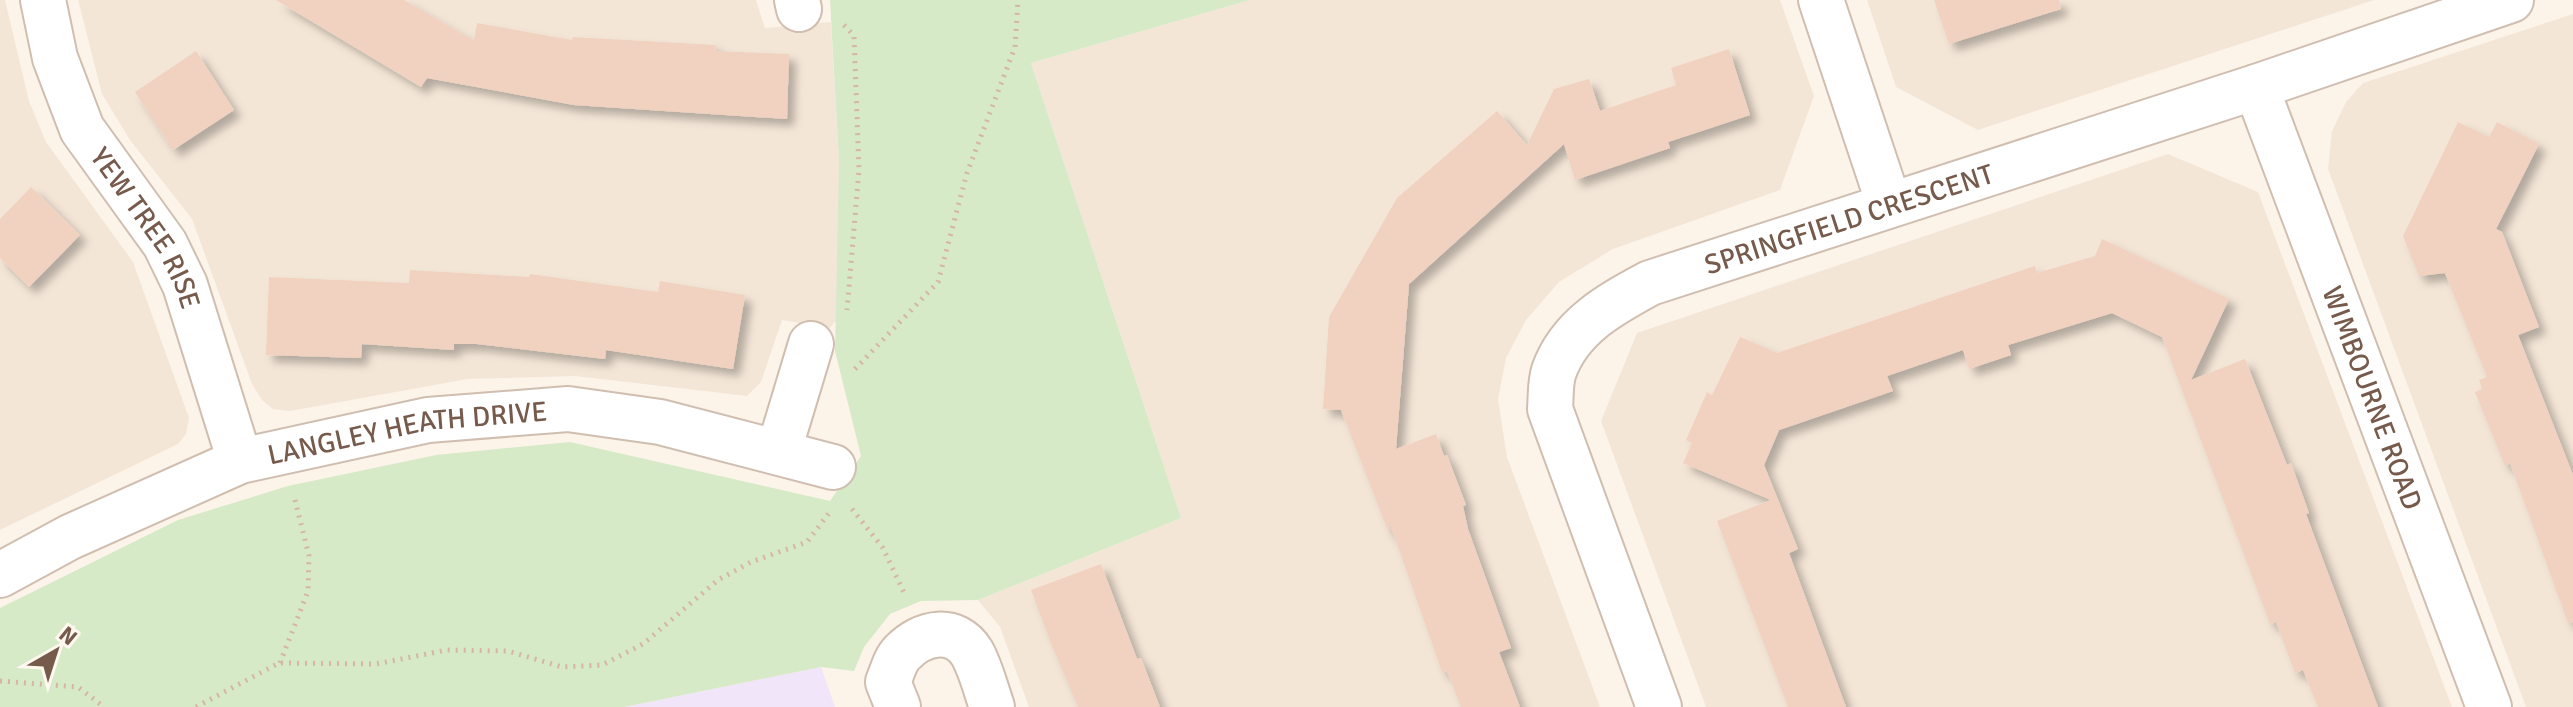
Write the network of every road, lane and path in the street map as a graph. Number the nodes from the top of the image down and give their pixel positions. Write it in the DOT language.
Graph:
graph roads {
  1 [pos="43,0"];
  2 [pos="1018,0"];
  3 [pos="1821,0"];
  4 [pos="2511,0"];
  5 [pos="798,4"];
  6 [pos="2256,87"];
  7 [pos="1889,204"];
  8 [pos="811,344"];
  9 [pos="855,370"];
  10 [pos="779,450"];
  11 [pos="258,456"];
  12 [pos="837,481"];
  13 [pos="0,575"];
  14 [pos="922,638"];
  15 [pos="279,663"];
  16 [pos="0,681"];
  17 [pos="104,707"];
  18 [pos="196,707"];
  19 [pos="898,707"];
  20 [pos="992,707"];
  21 [pos="1659,707"];
  22 [pos="2489,707"];
  1 -- 11 [label="street, YEW TREE RISE"];
  2 -- 9 [label="path"];
  3 -- 7 [label="street"];
  4 -- 6 [label="street, SPRINGFIELD CRESCENT"];
  5 -- 8 [label="path"];
  6 -- 7 [label="street, SPRINGFIELD CRESCENT"];
  6 -- 22 [label="street, WIMBOURNE ROAD"];
  7 -- 21 [label="street, SPRINGFIELD CRESCENT"];
  8 -- 10 [label="street"];
  10 -- 11 [label="street, LANGLEY HEATH DRIVE"];
  10 -- 12 [label="street, LANGLEY HEATH DRIVE"];
  11 -- 13 [label="street, LANGLEY HEATH DRIVE"];
  11 -- 15 [label="path"];
  12 -- 14 [label="path"];
  12 -- 15 [label="path"];
  14 -- 19 [label="street"];
  14 -- 20 [label="street"];
  15 -- 18 [label="path"];
  16 -- 17 [label="path"];
}
